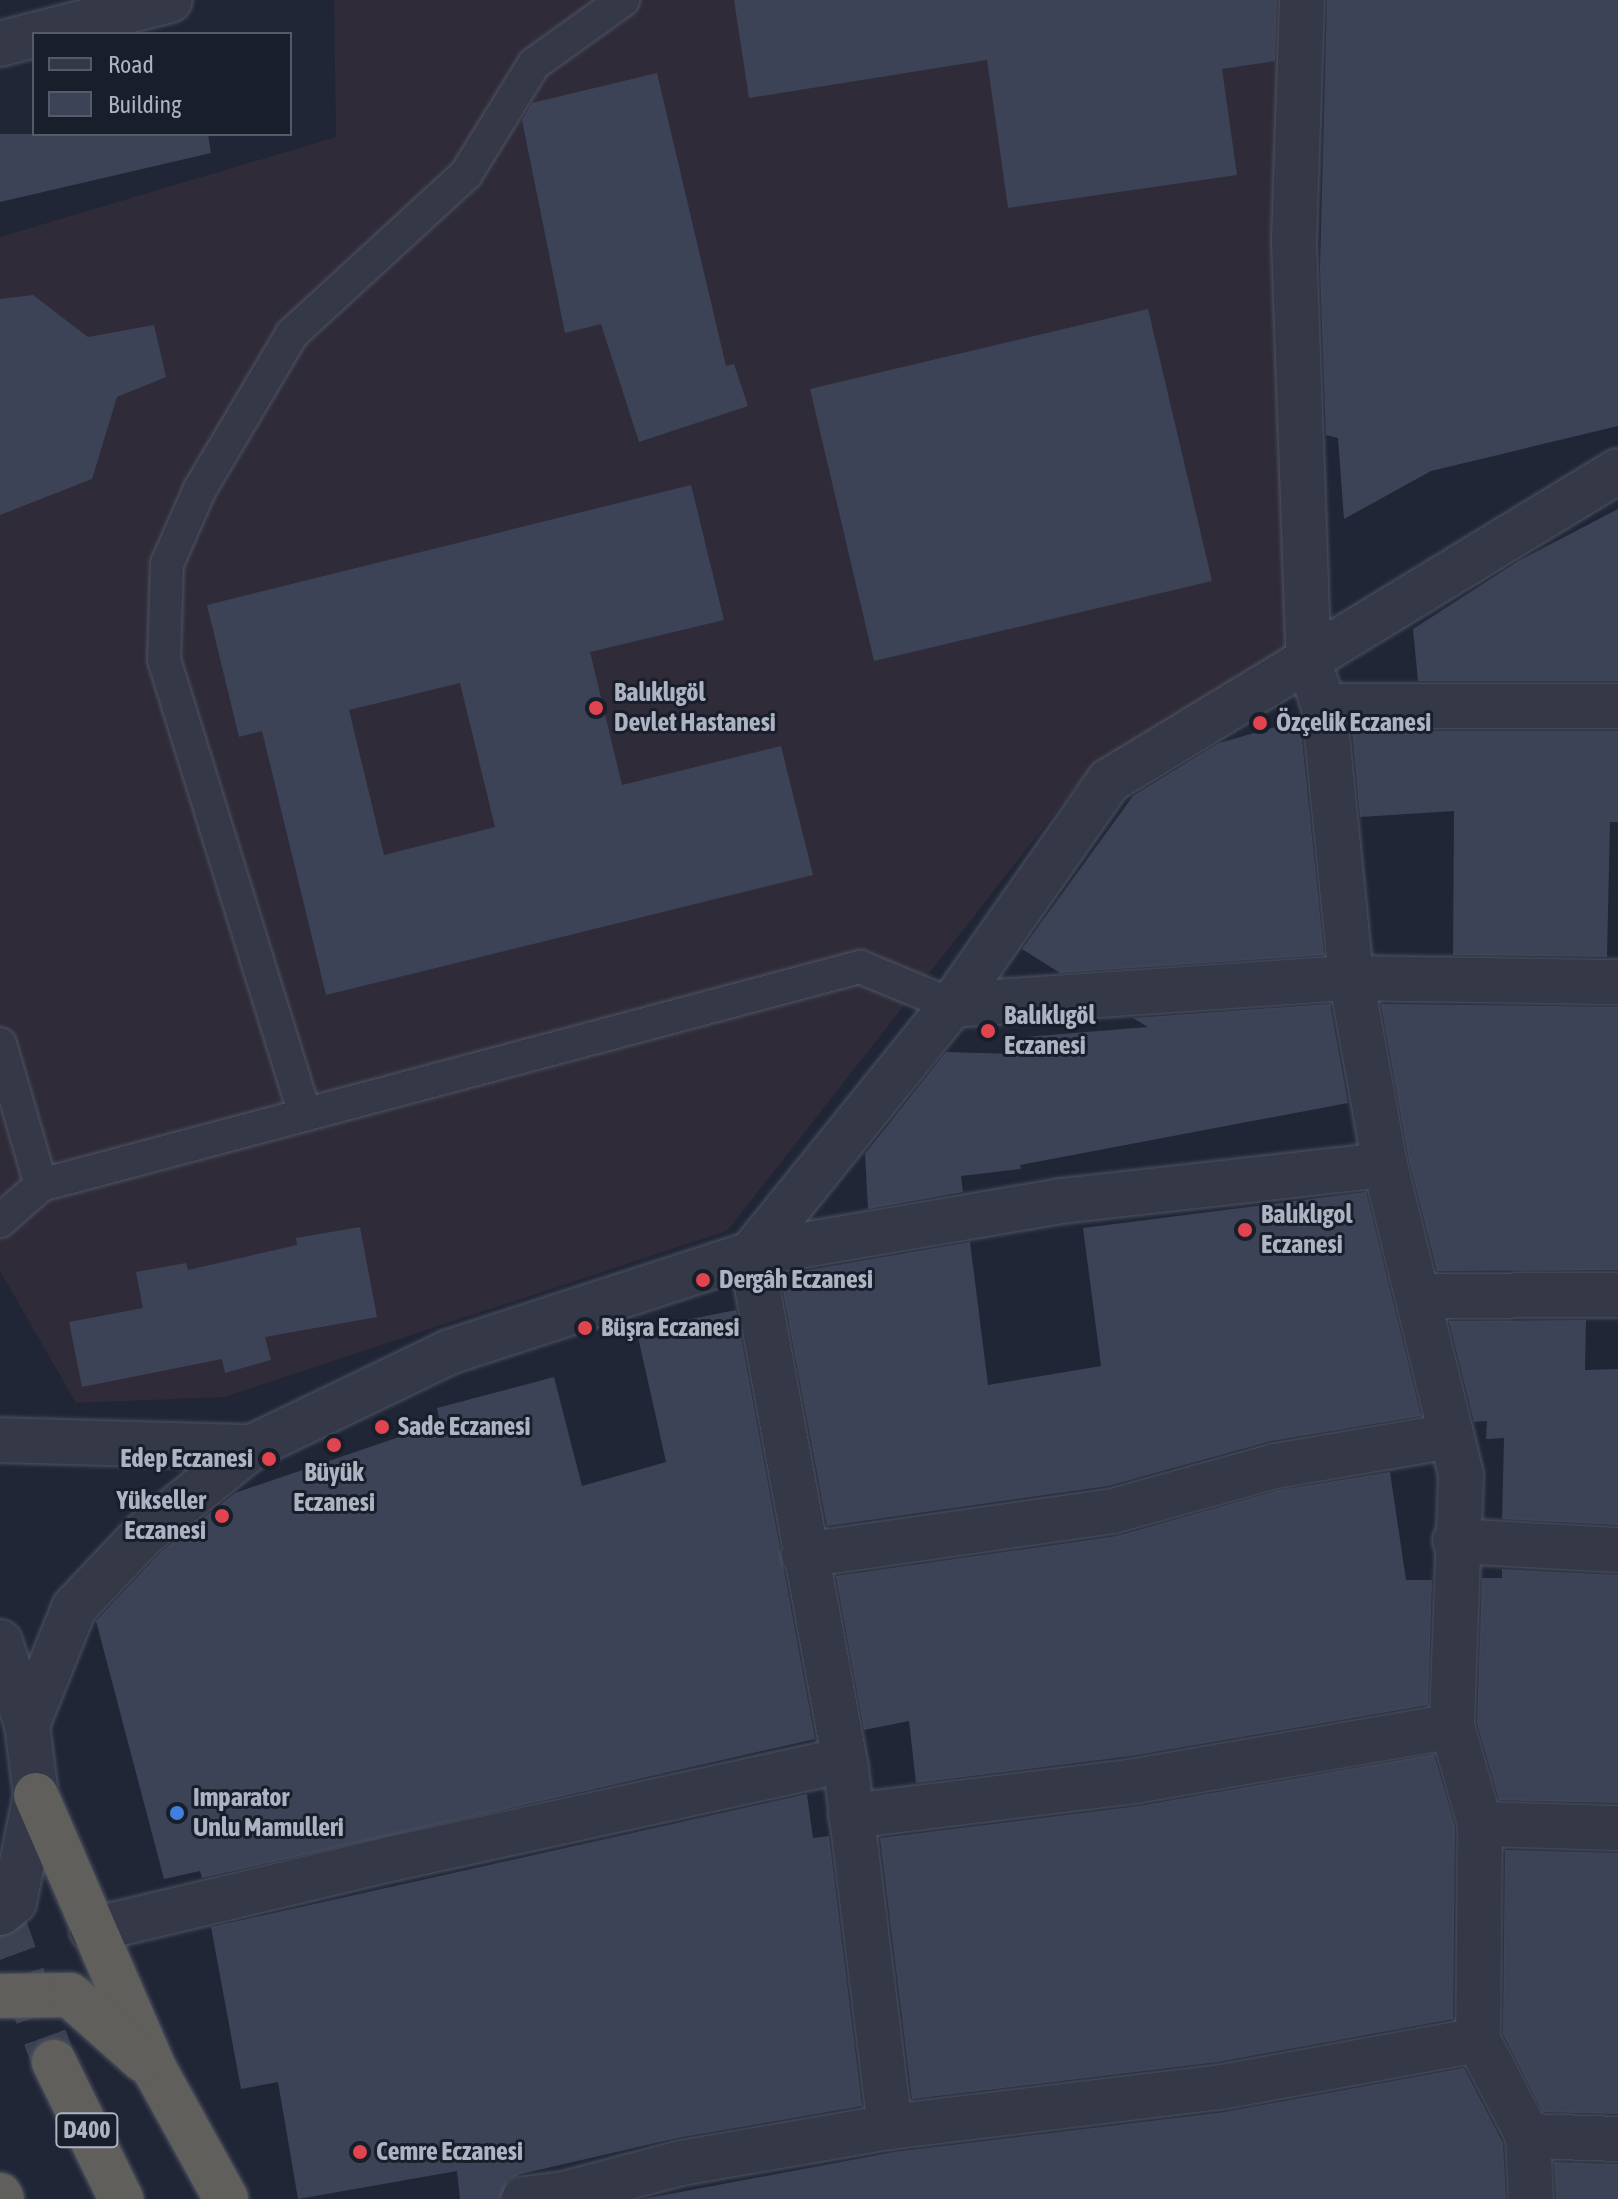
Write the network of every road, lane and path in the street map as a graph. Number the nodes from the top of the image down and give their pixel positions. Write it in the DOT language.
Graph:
graph roads {
  1 [pos="170,0"];
  2 [pos="623,0"];
  3 [pos="1302,0"];
  4 [pos="44,32"];
  5 [pos="32,35"];
  6 [pos="0,44"];
  7 [pos="1618,471"];
  8 [pos="1309,663"];
  9 [pos="1324,706"];
  10 [pos="1618,706"];
  11 [pos="1351,978"];
  12 [pos="1618,982"];
  13 [pos="952,1005"];
  14 [pos="0,1044"];
  15 [pos="305,1115"];
  16 [pos="1385,1165"];
  17 [pos="41,1185"];
  18 [pos="0,1221"];
  19 [pos="751,1254"];
  20 [pos="1618,1295"];
  21 [pos="1419,1296"];
  22 [pos="1450,1436"];
  23 [pos="0,1440"];
  24 [pos="252,1447"];
  25 [pos="1455,1541"];
  26 [pos="1618,1550"];
  27 [pos="804,1555"];
  28 [pos="0,1642"];
  29 [pos="27,1725"];
  30 [pos="1452,1726"];
  31 [pos="844,1760"];
  32 [pos="36,1795"];
  33 [pos="851,1816"];
  34 [pos="1480,1824"];
  35 [pos="1618,1828"];
  36 [pos="0,1913"];
  37 [pos="92,1930"];
  38 [pos="0,1996"];
  39 [pos="1478,2040"];
  40 [pos="54,2062"];
  41 [pos="156,2072"];
  42 [pos="890,2127"];
  43 [pos="1528,2136"];
  44 [pos="1618,2139"];
  45 [pos="121,2199"];
  46 [pos="226,2199"];
  47 [pos="524,2199"];
  48 [pos="1531,2199"];
  1 -- 4 [label="street"];
  2 -- 15 [label="lane"];
  3 -- 8 [label="street"];
  5 -- 6 [label="street"];
  7 -- 8 [label="street"];
  8 -- 9 [label="street"];
  8 -- 13 [label="street"];
  9 -- 10 [label="street"];
  9 -- 11 [label="street"];
  11 -- 12 [label="street"];
  11 -- 13 [label="street"];
  11 -- 16 [label="street"];
  13 -- 15 [label="lane"];
  13 -- 19 [label="street"];
  14 -- 17 [label="lane"];
  15 -- 17 [label="lane"];
  16 -- 19 [label="street"];
  16 -- 21 [label="street"];
  17 -- 18 [label="lane"];
  19 -- 24 [label="street"];
  19 -- 27 [label="street"];
  20 -- 21 [label="street"];
  21 -- 22 [label="street"];
  22 -- 25 [label="street"];
  22 -- 27 [label="street"];
  23 -- 24 [label="street"];
  24 -- 29 [label="street"];
  25 -- 26 [label="street"];
  25 -- 30 [label="street"];
  27 -- 31 [label="street"];
  28 -- 29 [label="street"];
  29 -- 32 [label="street"];
  30 -- 33 [label="street"];
  30 -- 34 [label="street"];
  31 -- 33 [label="street"];
  31 -- 37 [label="street"];
  32 -- 36 [label="street"];
  32 -- 37 [label="highway"];
  33 -- 42 [label="street"];
  34 -- 35 [label="street"];
  34 -- 39 [label="street"];
  37 -- 41 [label="highway"];
  38 -- 41 [label="highway"];
  39 -- 42 [label="street"];
  39 -- 43 [label="street"];
  40 -- 45 [label="highway, D400"];
  41 -- 46 [label="highway"];
  42 -- 47 [label="street"];
  43 -- 44 [label="street"];
  43 -- 48 [label="street"];
}
